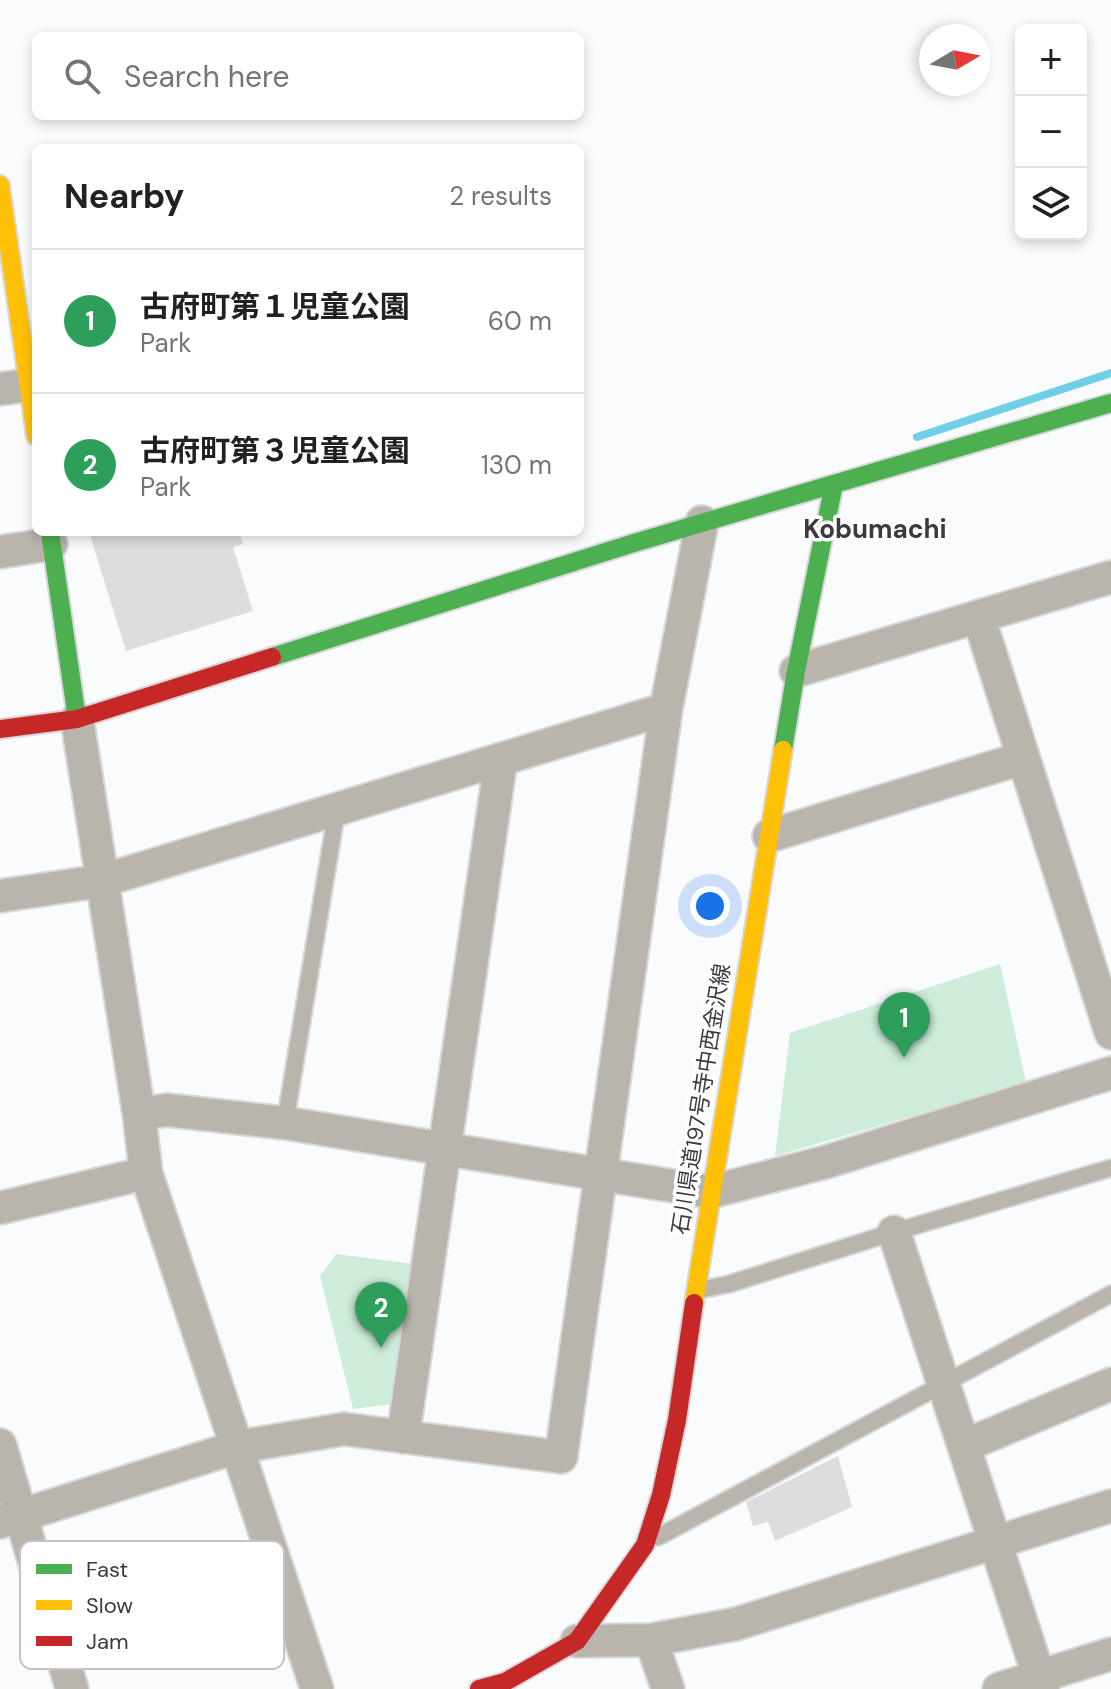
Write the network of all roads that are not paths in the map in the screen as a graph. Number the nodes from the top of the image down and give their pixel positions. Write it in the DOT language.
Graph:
graph roads {
  1 [pos="0,185"];
  2 [pos="2,218"];
  3 [pos="14,387"];
  4 [pos="1111,403"];
  5 [pos="32,427"];
  6 [pos="834,484"];
  7 [pos="702,522"];
  8 [pos="51,538"];
  9 [pos="0,552"];
  10 [pos="1111,577"];
  11 [pos="979,618"];
  12 [pos="796,671"];
  13 [pos="666,709"];
  14 [pos="77,719"];
  15 [pos="0,729"];
  16 [pos="1023,758"];
  17 [pos="501,759"];
  18 [pos="337,809"];
  19 [pos="769,836"];
  20 [pos="101,881"];
  21 [pos="0,896"];
  22 [pos="1111,1033"];
  23 [pos="1111,1073"];
  24 [pos="139,1114"];
  25 [pos="285,1123"];
  26 [pos="444,1150"];
  27 [pos="1111,1168"];
  28 [pos="146,1173"];
  29 [pos="599,1176"];
  30 [pos="710,1192"];
  31 [pos="0,1208"];
  32 [pos="894,1232"];
  33 [pos="695,1291"];
  34 [pos="1111,1294"];
  35 [pos="1111,1384"];
  36 [pos="944,1385"];
  37 [pos="403,1437"];
  38 [pos="0,1445"];
  39 [pos="964,1446"];
  40 [pos="237,1447"];
  41 [pos="1111,1506"];
  42 [pos="10,1518"];
  43 [pos="268,1541"];
  44 [pos="995,1541"];
  45 [pos="645,1545"];
  46 [pos="20,1546"];
  47 [pos="284,1589"];
  48 [pos="651,1640"];
  49 [pos="577,1641"];
  50 [pos="1111,1654"];
  51 [pos="65,1669"];
  52 [pos="1041,1683"];
  53 [pos="72,1689"];
  54 [pos="317,1689"];
  55 [pos="479,1689"];
  56 [pos="668,1689"];
  57 [pos="999,1689"];
  1 -- 2 [label="main road"];
  2 -- 3 [label="main road"];
  3 -- 5 [label="main road"];
  4 -- 6 [label="main road"];
  6 -- 7 [label="main road"];
  6 -- 12 [label="main road, 石川県道197号寺中西金沢線"];
  7 -- 13 [label="street"];
  7 -- 14 [label="main road"];
  8 -- 9 [label="street"];
  8 -- 14 [label="main road"];
  10 -- 11 [label="street"];
  11 -- 12 [label="street"];
  11 -- 16 [label="street"];
  12 -- 19 [label="main road, 石川県道197号寺中西金沢線"];
  13 -- 17 [label="street"];
  13 -- 29 [label="street"];
  14 -- 15 [label="main road"];
  14 -- 20 [label="street"];
  16 -- 19 [label="street"];
  16 -- 22 [label="street"];
  17 -- 18 [label="street"];
  17 -- 26 [label="street"];
  18 -- 20 [label="street"];
  18 -- 25 [label="lane"];
  19 -- 30 [label="main road, 石川県道197号寺中西金沢線"];
  20 -- 21 [label="street"];
  20 -- 24 [label="street"];
  23 -- 30 [label="street"];
  24 -- 25 [label="street"];
  24 -- 28 [label="street"];
  25 -- 26 [label="street"];
  26 -- 29 [label="street"];
  26 -- 37 [label="street"];
  27 -- 32 [label="lane"];
  28 -- 31 [label="street"];
  28 -- 40 [label="street"];
  29 -- 30 [label="street"];
  29 -- 37 [label="street"];
  30 -- 33 [label="main road, 石川県道197号寺中西金沢線"];
  32 -- 33 [label="lane"];
  32 -- 36 [label="street"];
  33 -- 45 [label="main road, 石川県道197号寺中西金沢線"];
  34 -- 36 [label="lane"];
  35 -- 39 [label="street"];
  36 -- 39 [label="street"];
  36 -- 45 [label="lane"];
  37 -- 40 [label="street"];
  38 -- 42 [label="street"];
  39 -- 44 [label="street"];
  40 -- 42 [label="street"];
  40 -- 43 [label="street"];
  41 -- 44 [label="street"];
  42 -- 46 [label="street"];
  44 -- 48 [label="street"];
  44 -- 52 [label="street"];
  45 -- 49 [label="main road, 石川県道197号寺中西金沢線"];
  47 -- 54 [label="street"];
  48 -- 49 [label="street"];
  48 -- 56 [label="street"];
  49 -- 55 [label="main road, 石川県道197号寺中西金沢線"];
  50 -- 52 [label="street"];
  51 -- 53 [label="street"];
  52 -- 57 [label="street"];
}
